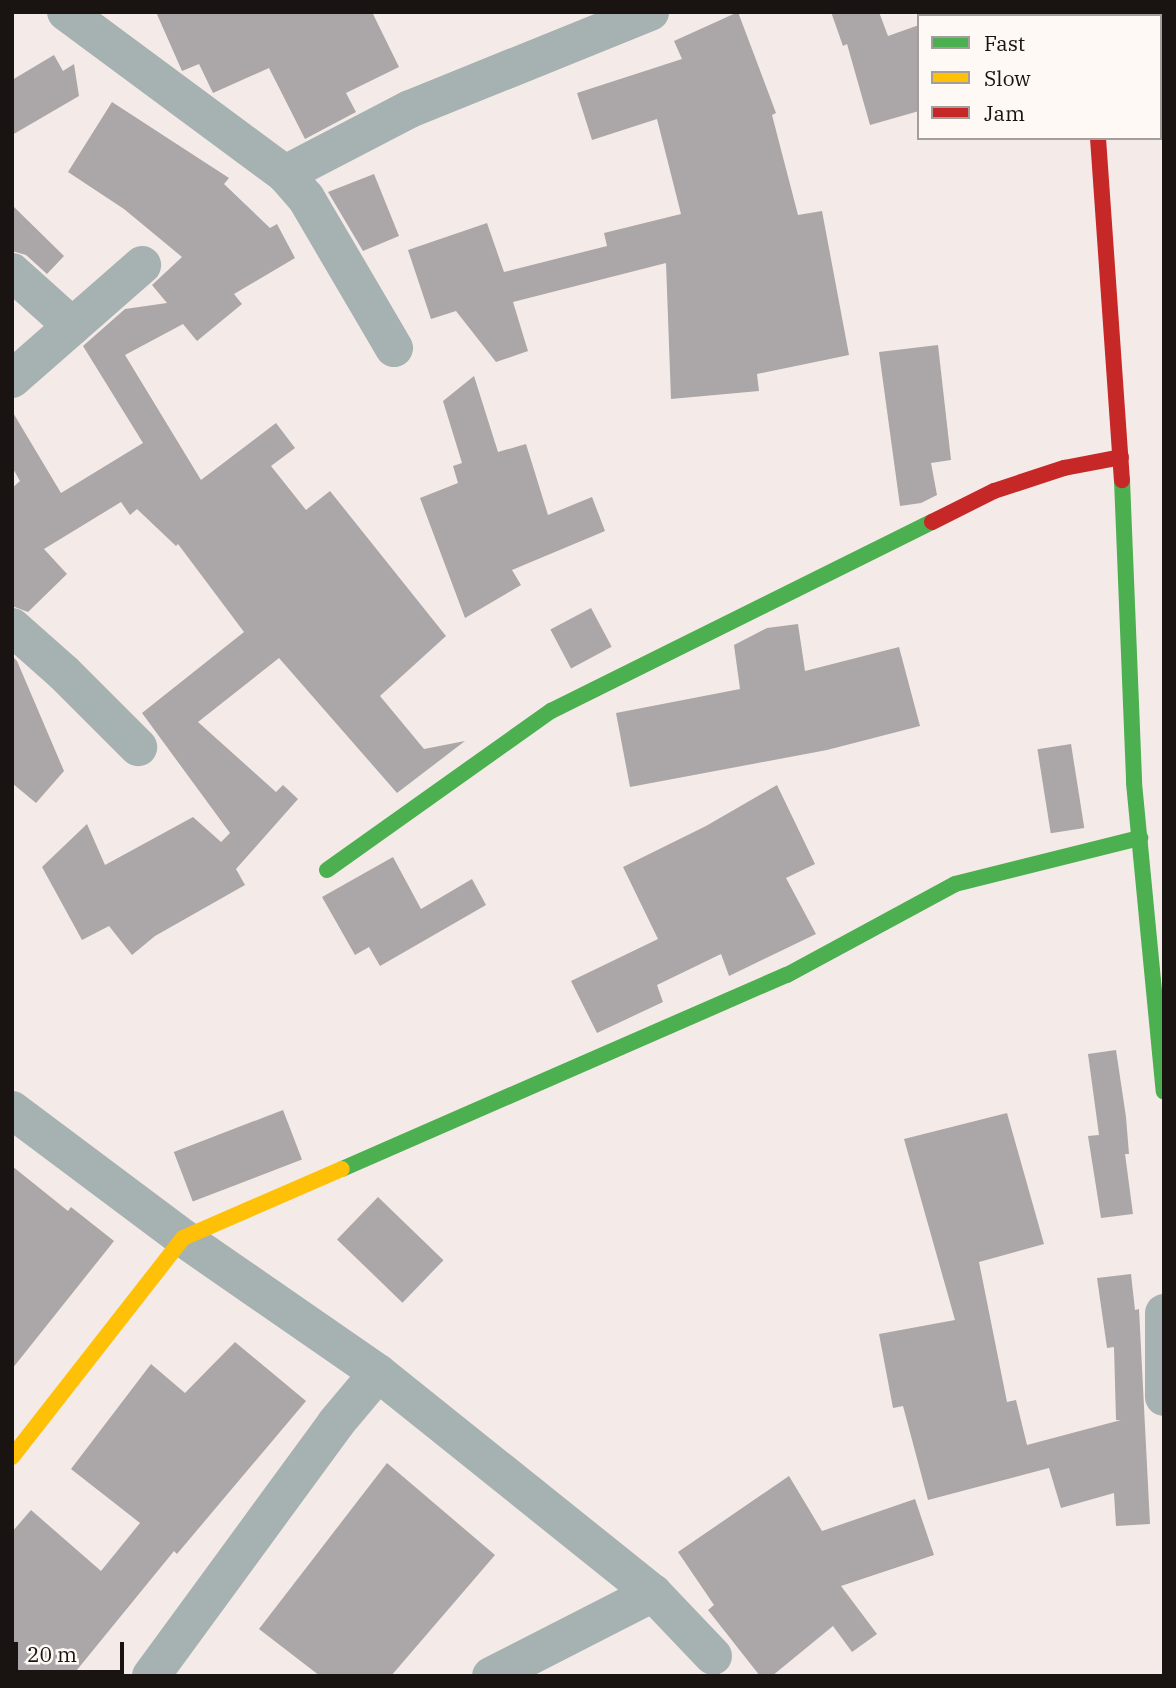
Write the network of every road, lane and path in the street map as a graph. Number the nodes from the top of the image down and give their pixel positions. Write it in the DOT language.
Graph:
graph roads {
  1 [pos="66,12"];
  2 [pos="650,12"];
  3 [pos="1098,140"];
  4 [pos="285,174"];
  5 [pos="142,265"];
  6 [pos="12,272"];
  7 [pos="72,326"];
  8 [pos="394,348"];
  9 [pos="12,379"];
  10 [pos="1121,457"];
  11 [pos="12,627"];
  12 [pos="138,747"];
  13 [pos="1140,838"];
  14 [pos="327,870"];
  15 [pos="1164,1092"];
  16 [pos="12,1110"];
  17 [pos="183,1238"];
  18 [pos="1164,1313"];
  19 [pos="378,1373"];
  20 [pos="1164,1397"];
  21 [pos="12,1457"];
  22 [pos="653,1593"];
  23 [pos="714,1669"];
  24 [pos="151,1676"];
  25 [pos="491,1676"];
  1 -- 4 [label="street"];
  2 -- 4 [label="street"];
  3 -- 10 [label="street"];
  4 -- 8 [label="street"];
  5 -- 7 [label="street"];
  6 -- 7 [label="street"];
  7 -- 9 [label="street"];
  10 -- 13 [label="street"];
  10 -- 14 [label="street"];
  11 -- 12 [label="street"];
  13 -- 15 [label="street"];
  13 -- 17 [label="street"];
  16 -- 17 [label="street"];
  17 -- 19 [label="street"];
  17 -- 21 [label="street"];
  18 -- 20 [label="street"];
  19 -- 22 [label="street"];
  19 -- 24 [label="street"];
  22 -- 23 [label="street"];
  22 -- 25 [label="street"];
}
